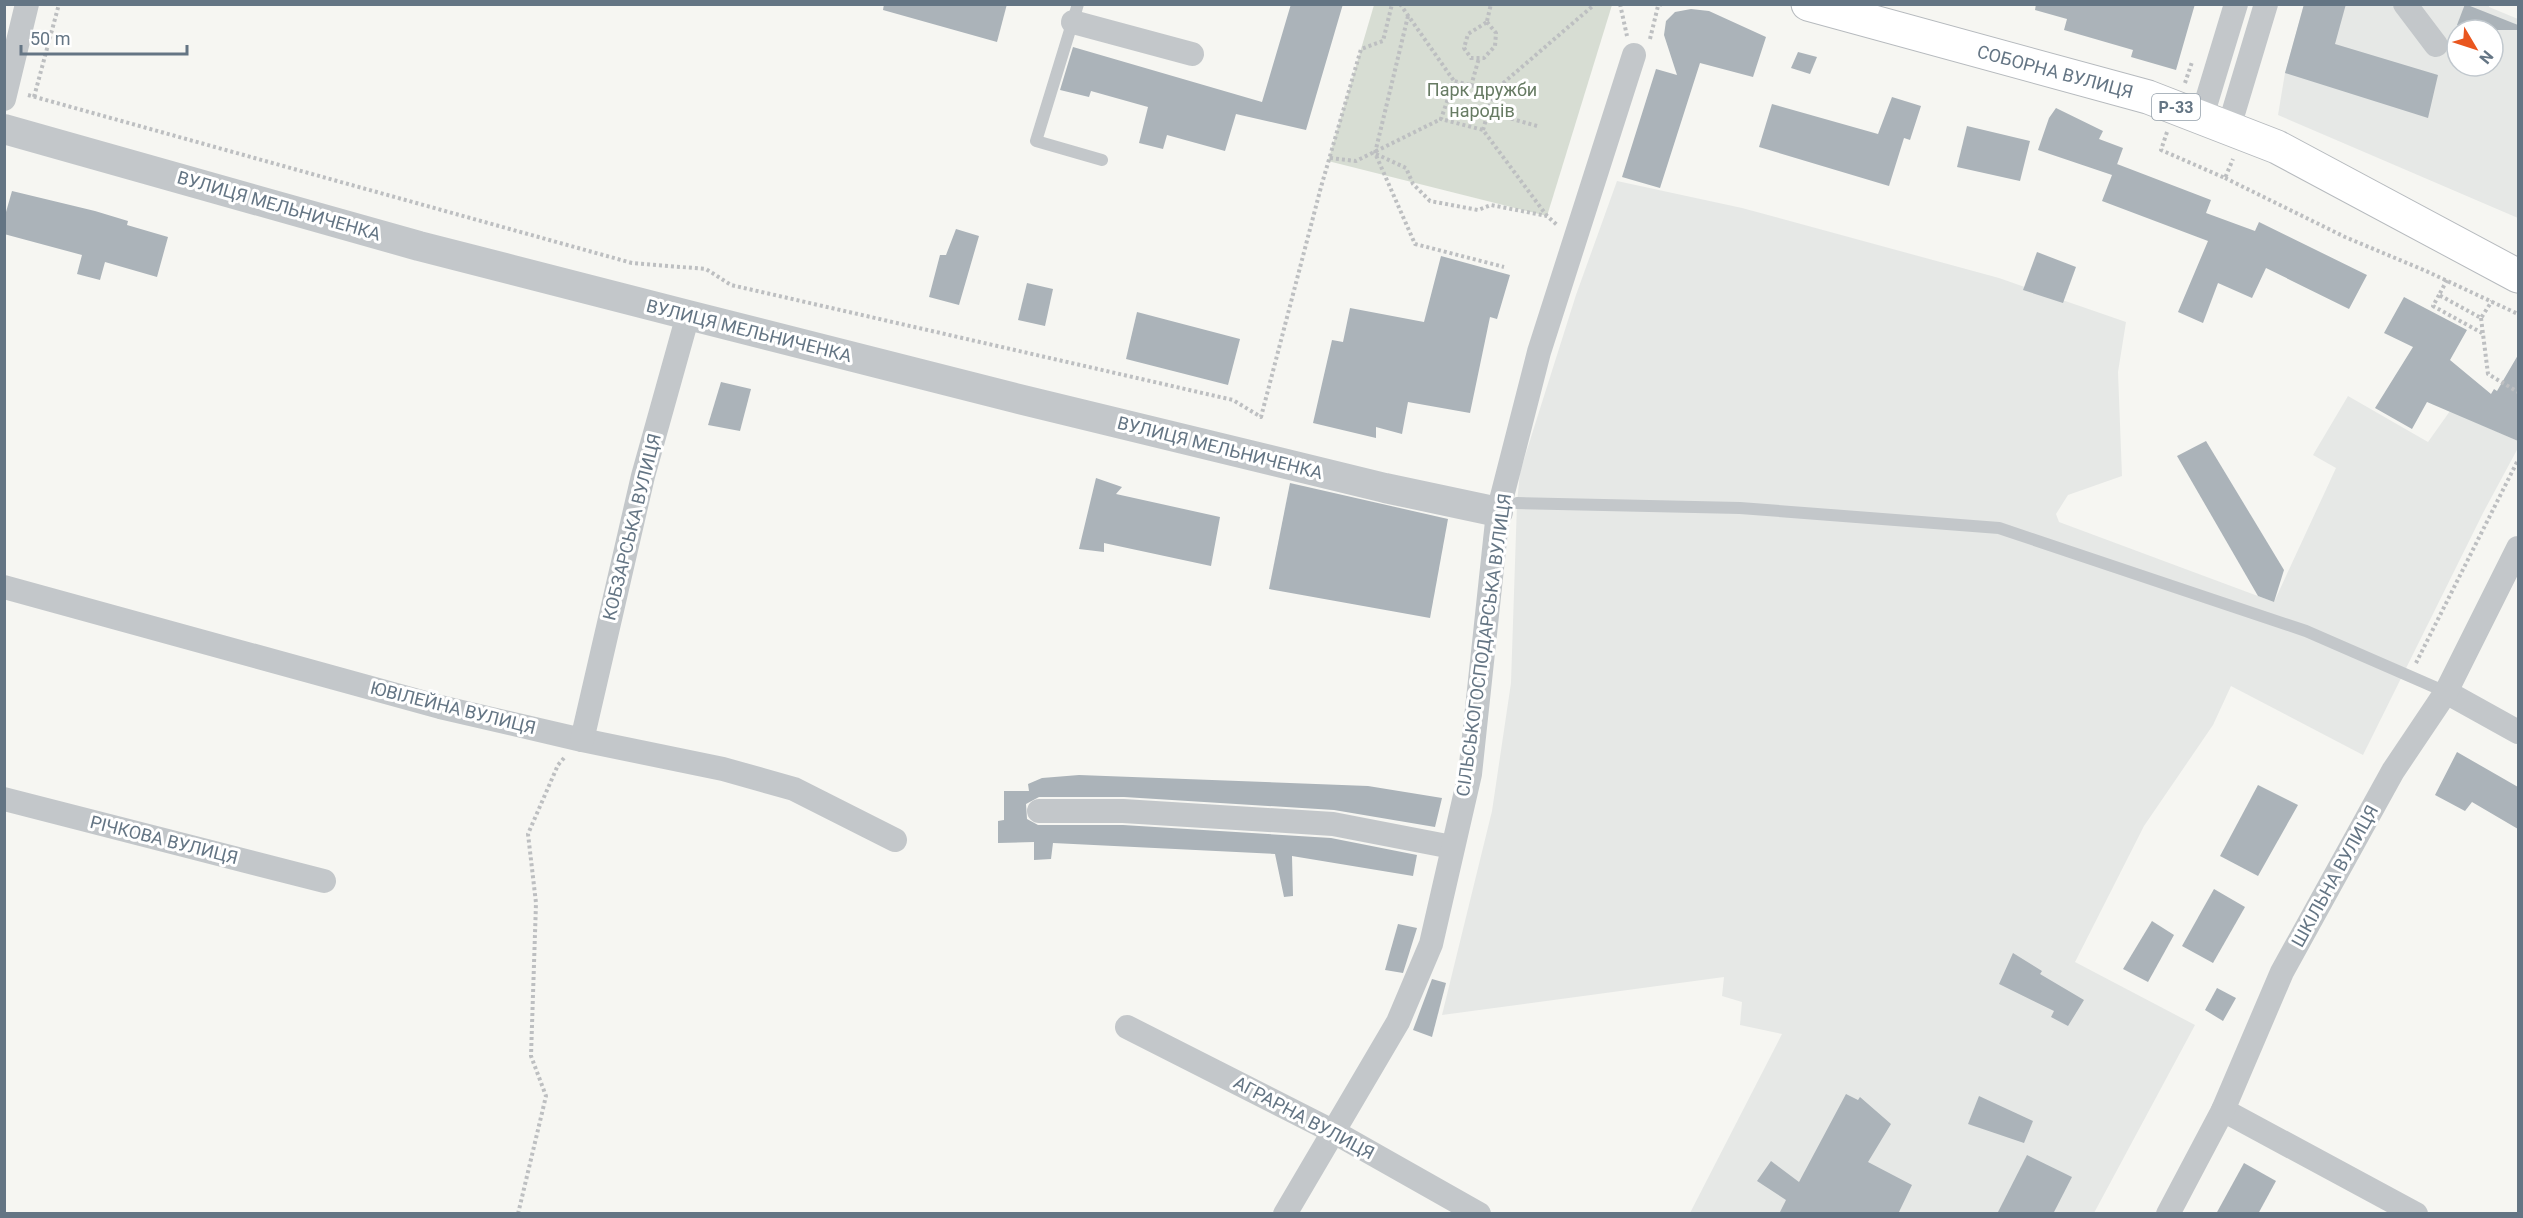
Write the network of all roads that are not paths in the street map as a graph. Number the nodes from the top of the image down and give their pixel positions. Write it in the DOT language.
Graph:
graph roads {
  1 [pos="27,4"];
  2 [pos="1808,4"];
  3 [pos="2235,4"];
  4 [pos="2266,4"];
  5 [pos="2405,4"];
  6 [pos="1075,13"];
  7 [pos="2436,45"];
  8 [pos="1192,54"];
  9 [pos="1634,55"];
  10 [pos="4,99"];
  11 [pos="2203,117"];
  12 [pos="4,129"];
  13 [pos="1102,160"];
  14 [pos="2518,276"];
  15 [pos="688,315"];
  16 [pos="1507,508"];
  17 [pos="2518,548"];
  18 [pos="4,587"];
  19 [pos="2446,692"];
  20 [pos="2518,732"];
  21 [pos="582,740"];
  22 [pos="4,799"];
  23 [pos="1039,811"];
  24 [pos="895,840"];
  25 [pos="1452,847"];
  26 [pos="324,881"];
  27 [pos="1127,1027"];
  28 [pos="2223,1110"];
  29 [pos="1334,1132"];
  30 [pos="1285,1214"];
  31 [pos="1479,1214"];
  32 [pos="2168,1214"];
  33 [pos="2416,1214"];
  1 -- 10 [label="street"];
  2 -- 11 [label="main road, СОБОРНА ВУЛИЦЯ / Р-33"];
  3 -- 11 [label="street"];
  4 -- 11 [label="street"];
  5 -- 7 [label="street"];
  6 -- 8 [label="street"];
  6 -- 13 [label="lane"];
  9 -- 16 [label="street, СІЛЬСЬКОГОСПОДАРСЬКА ВУЛИЦЯ"];
  11 -- 14 [label="main road, СОБОРНА ВУЛИЦЯ / Р-33"];
  12 -- 15 [label="street, ВУЛИЦЯ МЕЛЬНИЧЕНКА"];
  15 -- 16 [label="street, ВУЛИЦЯ МЕЛЬНИЧЕНКА"];
  15 -- 21 [label="street, КОБЗАРСЬКА ВУЛИЦЯ"];
  16 -- 19 [label="lane"];
  16 -- 25 [label="street, СІЛЬСЬКОГОСПОДАРСЬКА ВУЛИЦЯ"];
  17 -- 19 [label="street, ШКІЛЬНА ВУЛИЦЯ"];
  18 -- 21 [label="street, ЮВІЛЕЙНА ВУЛИЦЯ"];
  19 -- 20 [label="street"];
  19 -- 28 [label="street, ШКІЛЬНА ВУЛИЦЯ"];
  21 -- 24 [label="street, ЮВІЛЕЙНА ВУЛИЦЯ"];
  22 -- 26 [label="street, РІЧКОВА ВУЛИЦЯ"];
  23 -- 25 [label="street"];
  25 -- 29 [label="street, СІЛЬСЬКОГОСПОДАРСЬКА ВУЛИЦЯ"];
  27 -- 29 [label="street, АГРАРНА ВУЛИЦЯ"];
  28 -- 32 [label="street, ШКІЛЬНА ВУЛИЦЯ"];
  28 -- 33 [label="street"];
  29 -- 30 [label="street, СІЛЬСЬКОГОСПОДАРСЬКА ВУЛИЦЯ"];
  29 -- 31 [label="street, АГРАРНА ВУЛИЦЯ"];
}
